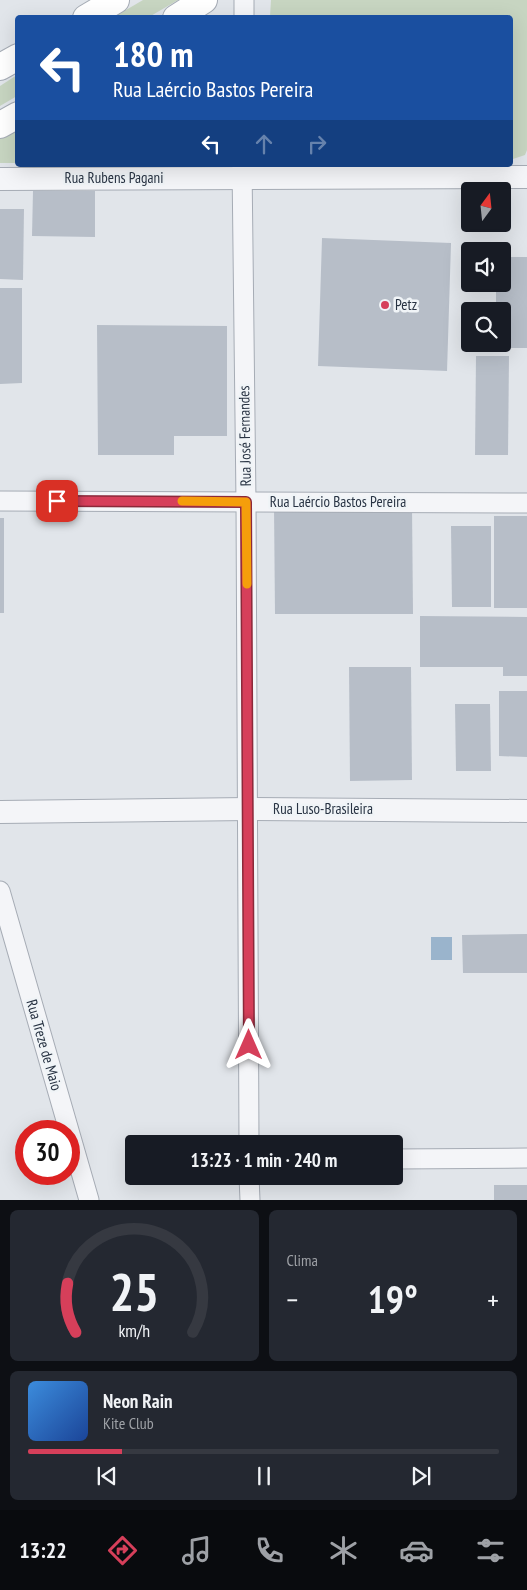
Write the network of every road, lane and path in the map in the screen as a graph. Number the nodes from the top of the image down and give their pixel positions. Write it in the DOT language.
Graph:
graph roads {
  1 [pos="116,0"];
  2 [pos="204,0"];
  3 [pos="244,0"];
  4 [pos="91,15"];
  5 [pos="181,15"];
  6 [pos="244,15"];
  7 [pos="15,59"];
  8 [pos="0,67"];
  9 [pos="15,117"];
  10 [pos="0,125"];
  11 [pos="242,171"];
  12 [pos="527,177"];
  13 [pos="0,179"];
  14 [pos="0,500"];
  15 [pos="246,502"];
  16 [pos="527,503"];
  17 [pos="248,809"];
  18 [pos="527,811"];
  19 [pos="0,812"];
  20 [pos="0,890"];
  21 [pos="249,1135"];
  22 [pos="527,1158"];
  23 [pos="403,1159"];
  24 [pos="249,1185"];
  25 [pos="89,1200"];
  26 [pos="250,1200"];
  1 -- 4 [label="main road"];
  2 -- 5 [label="main road"];
  3 -- 6 [label="street"];
  7 -- 8 [label="main road"];
  9 -- 10 [label="main road"];
  11 -- 12 [label="street, Rua Rubens Pagani"];
  11 -- 13 [label="street, Rua Rubens Pagani"];
  11 -- 15 [label="street, Rua José Fernandes"];
  14 -- 15 [label="street, Rua Laércio Bastos Pereira"];
  15 -- 16 [label="street, Rua Laércio Bastos Pereira"];
  15 -- 17 [label="street, Rua José Fernandes"];
  17 -- 18 [label="street, Rua Luso-Brasileira"];
  17 -- 19 [label="street, Rua Luso-Brasileira"];
  17 -- 21 [label="street, Rua José Fernandes"];
  20 -- 25 [label="street, Rua Treze de Maio"];
  22 -- 23 [label="street"];
  24 -- 26 [label="street"];
}
